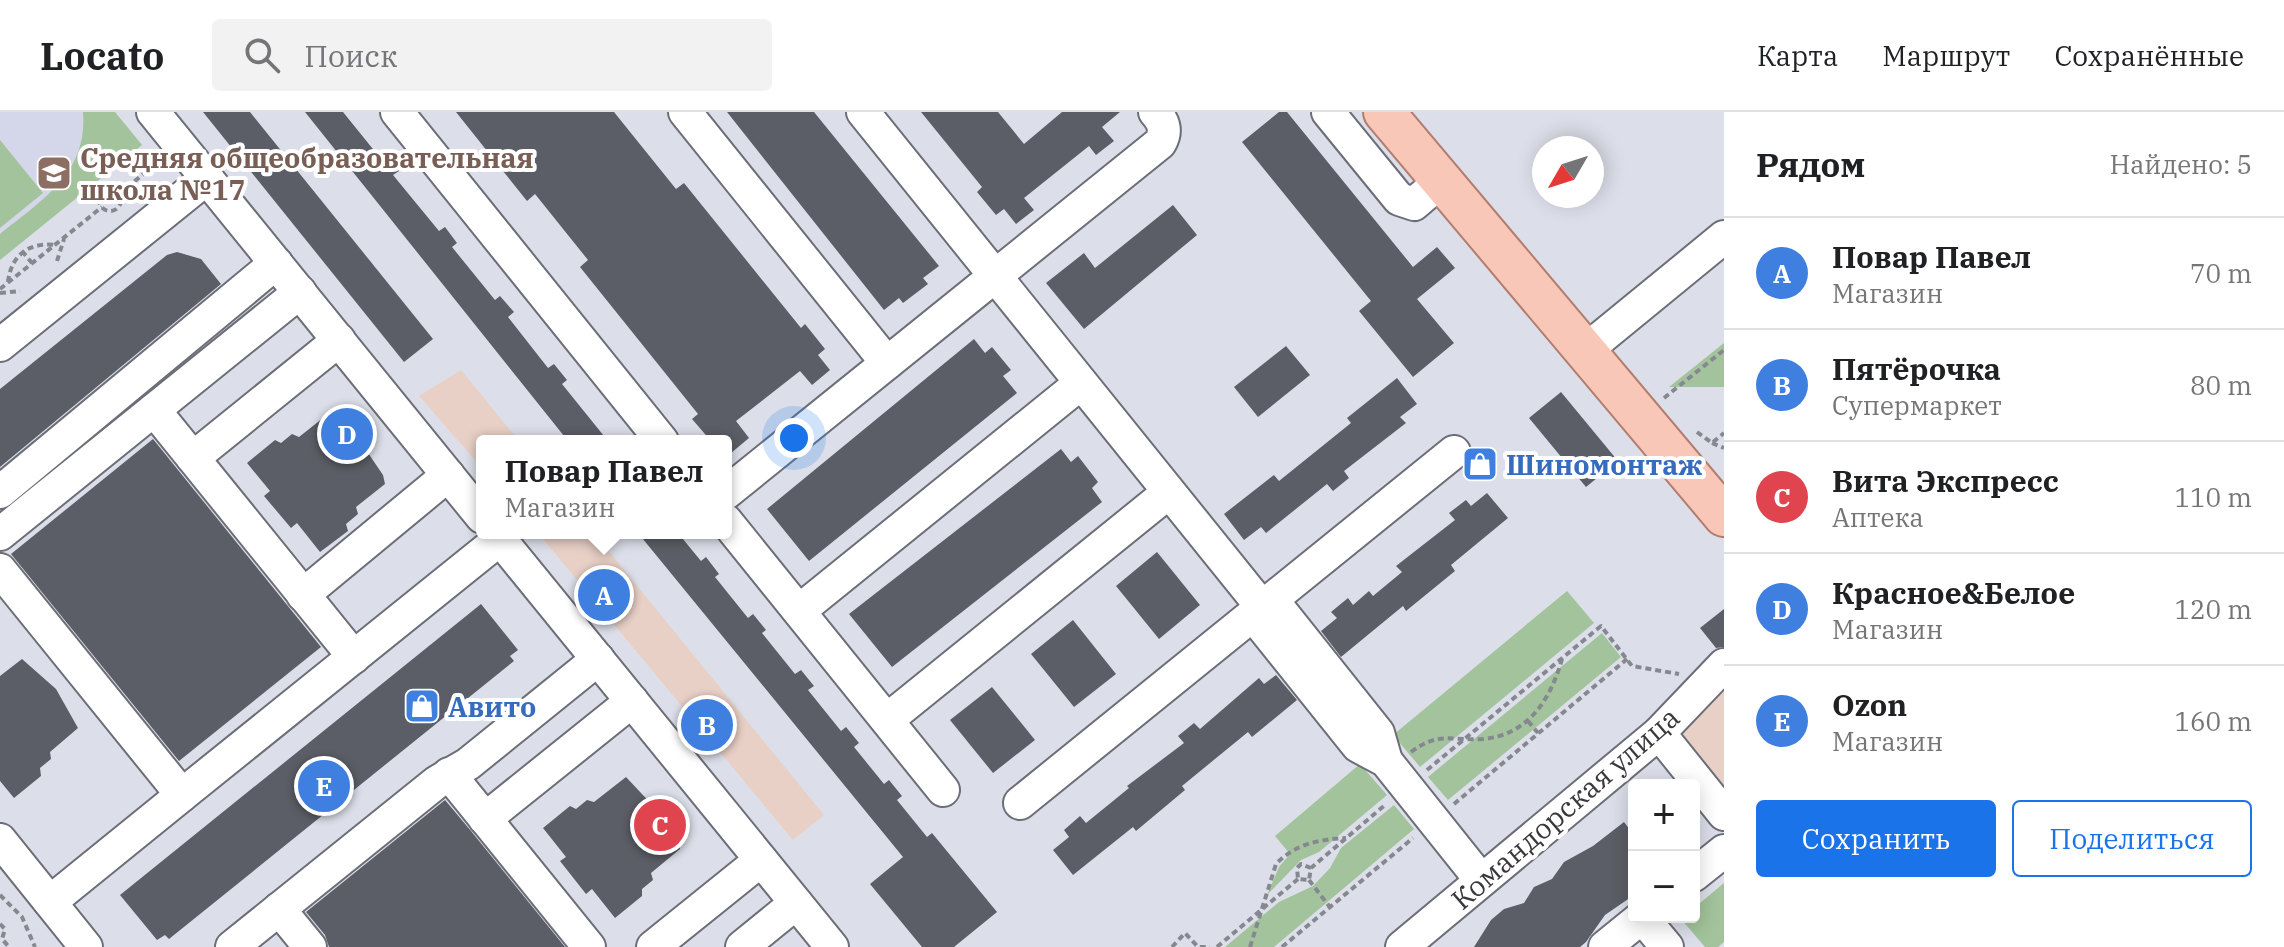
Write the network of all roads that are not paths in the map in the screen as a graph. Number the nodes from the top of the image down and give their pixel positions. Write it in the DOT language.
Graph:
graph roads {
  1 [pos="153,112"];
  2 [pos="397,112"];
  3 [pos="685,112"];
  4 [pos="863,112"];
  5 [pos="1155,112"];
  6 [pos="1328,112"];
  7 [pos="1384,112"];
  8 [pos="207,178"];
  9 [pos="1442,180"];
  10 [pos="1724,237"];
  11 [pos="276,263"];
  12 [pos="995,276"];
  13 [pos="300,292"];
  14 [pos="339,340"];
  15 [pos="0,345"];
  16 [pos="1586,350"];
  17 [pos="887,363"];
  18 [pos="1081,383"];
  19 [pos="120,394"];
  20 [pos="148,415"];
  21 [pos="657,435"];
  22 [pos="1454,452"];
  23 [pos="179,453"];
  24 [pos="448,475"];
  25 [pos="732,488"];
  26 [pos="0,492"];
  27 [pos="1169,492"];
  28 [pos="476,509"];
  29 [pos="1724,516"];
  30 [pos="732,528"];
  31 [pos="0,534"];
  32 [pos="481,539"];
  33 [pos="500,539"];
  34 [pos="0,570"];
  35 [pos="303,595"];
  36 [pos="1262,607"];
  37 [pos="799,611"];
  38 [pos="354,657"];
  39 [pos="598,659"];
  40 [pos="1724,665"];
  41 [pos="632,701"];
  42 [pos="887,720"];
  43 [pos="1659,733"];
  44 [pos="449,774"];
  45 [pos="943,790"];
  46 [pos="182,795"];
  47 [pos="1020,803"];
  48 [pos="1724,814"];
  49 [pos="485,819"];
  50 [pos="0,840"];
  51 [pos="1724,851"];
  52 [pos="761,860"];
  53 [pos="1700,870"];
  54 [pos="1481,880"];
  55 [pos="50,902"];
  56 [pos="796,903"];
  57 [pos="279,909"];
  58 [pos="1635,923"];
  59 [pos="1647,923"];
  60 [pos="86,947"];
  61 [pos="232,947"];
  62 [pos="310,947"];
  63 [pos="589,947"];
  64 [pos="653,947"];
  65 [pos="742,947"];
  66 [pos="832,947"];
  67 [pos="1402,947"];
  68 [pos="1605,947"];
  69 [pos="1667,947"];
  1 -- 8 [label="street"];
  2 -- 21 [label="street"];
  3 -- 17 [label="street"];
  4 -- 12 [label="street"];
  5 -- 12 [label="street"];
  6 -- 9 [label="street"];
  7 -- 9 [label="main road"];
  8 -- 11 [label="street"];
  8 -- 15 [label="street"];
  9 -- 16 [label="main road"];
  10 -- 16 [label="street"];
  11 -- 13 [label="street"];
  11 -- 19 [label="street"];
  12 -- 17 [label="street"];
  12 -- 18 [label="street"];
  13 -- 14 [label="street"];
  13 -- 20 [label="street"];
  14 -- 23 [label="street"];
  14 -- 24 [label="street"];
  16 -- 29 [label="main road"];
  17 -- 25 [label="street"];
  18 -- 27 [label="street"];
  18 -- 37 [label="street"];
  19 -- 20 [label="street"];
  19 -- 26 [label="street"];
  20 -- 23 [label="street"];
  20 -- 31 [label="street"];
  22 -- 36 [label="street"];
  23 -- 35 [label="street"];
  24 -- 28 [label="street"];
  24 -- 35 [label="street"];
  27 -- 36 [label="street"];
  27 -- 42 [label="street"];
  30 -- 37 [label="street"];
  32 -- 38 [label="street"];
  33 -- 39 [label="street"];
  34 -- 46 [label="street"];
  35 -- 38 [label="street"];
  36 -- 47 [label="street"];
  36 -- 54 [label="street"];
  37 -- 42 [label="street"];
  38 -- 46 [label="street"];
  39 -- 41 [label="street"];
  39 -- 44 [label="street"];
  40 -- 43 [label="street, Командорская улица"];
  41 -- 49 [label="street"];
  41 -- 52 [label="street"];
  42 -- 45 [label="street"];
  43 -- 48 [label="street"];
  43 -- 54 [label="street, Командорская улица"];
  44 -- 49 [label="street"];
  44 -- 57 [label="street"];
  46 -- 55 [label="street"];
  49 -- 63 [label="street"];
  50 -- 55 [label="street"];
  51 -- 53 [label="street"];
  52 -- 56 [label="street"];
  52 -- 64 [label="street"];
  54 -- 67 [label="street, Командорская улица"];
  55 -- 60 [label="street"];
  56 -- 65 [label="street"];
  56 -- 66 [label="street"];
  57 -- 61 [label="street"];
  57 -- 62 [label="street"];
  58 -- 68 [label="street"];
  59 -- 69 [label="street"];
}
